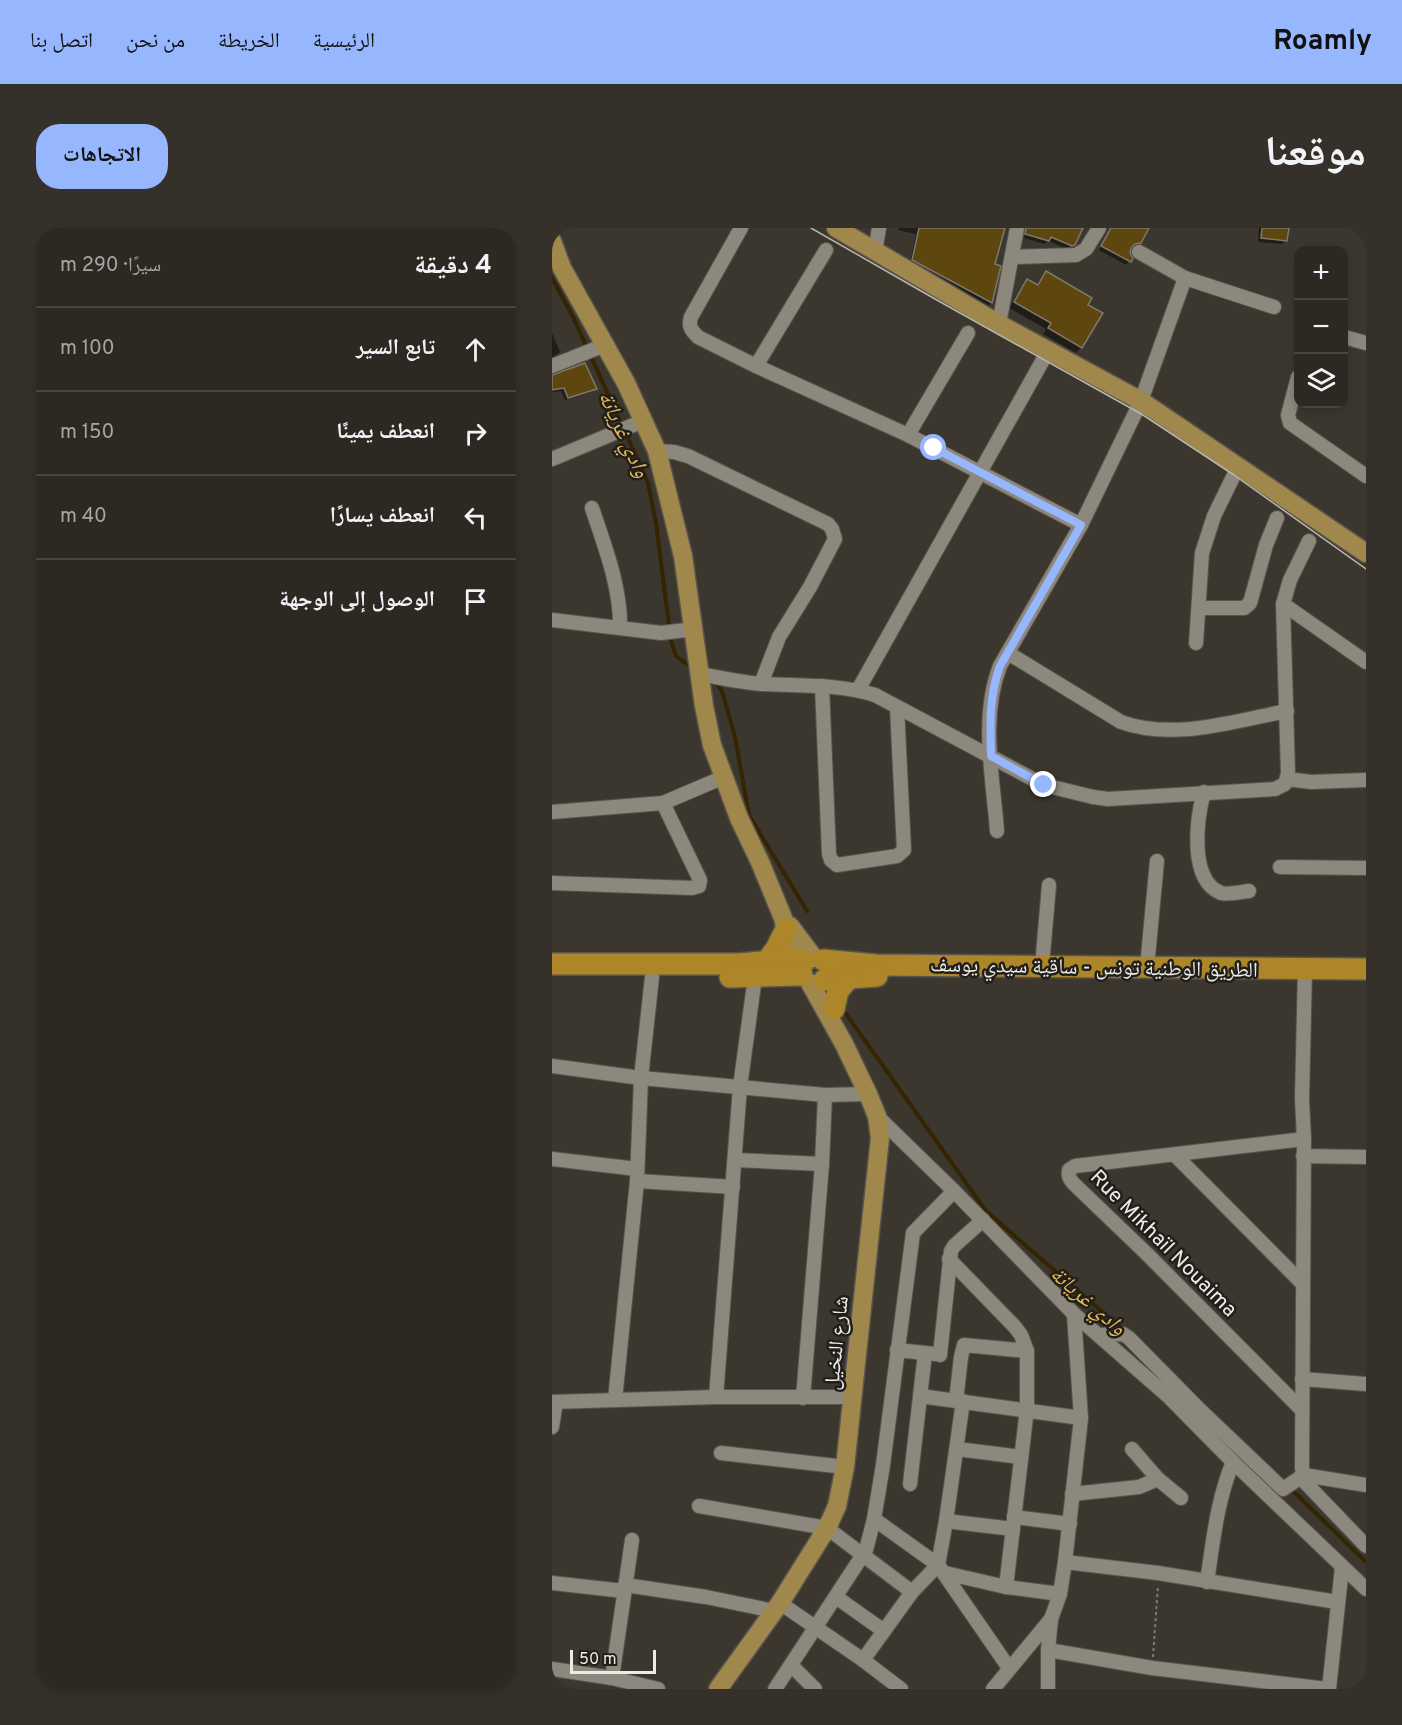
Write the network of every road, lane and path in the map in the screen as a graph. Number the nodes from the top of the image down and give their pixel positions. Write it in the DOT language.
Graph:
graph roads {
  1 [pos="741,228"];
  2 [pos="836,228"];
  3 [pos="879,228"];
  4 [pos="1017,228"];
  5 [pos="1099,228"];
  6 [pos="552,241"];
  7 [pos="826,250"];
  8 [pos="875,252"];
  9 [pos="1139,252"];
  10 [pos="1012,257"];
  11 [pos="1185,278"];
  12 [pos="1274,307"];
  13 [pos="999,324"];
  14 [pos="968,333"];
  15 [pos="1348,338"];
  16 [pos="1366,343"];
  17 [pos="595,350"];
  18 [pos="1048,351"];
  19 [pos="552,366"];
  20 [pos="756,366"];
  21 [pos="1294,395"];
  22 [pos="1141,400"];
  23 [pos="636,424"];
  24 [pos="908,435"];
  25 [pos="657,451"];
  26 [pos="552,459"];
  27 [pos="1241,467"];
  28 [pos="980,471"];
  29 [pos="1366,476"];
  30 [pos="592,508"];
  31 [pos="1277,518"];
  32 [pos="1081,525"];
  33 [pos="1309,541"];
  34 [pos="1366,554"];
  35 [pos="1283,604"];
  36 [pos="1199,608"];
  37 [pos="552,615"];
  38 [pos="552,620"];
  39 [pos="620,628"];
  40 [pos="686,630"];
  41 [pos="1196,643"];
  42 [pos="1008,653"];
  43 [pos="1366,662"];
  44 [pos="700,674"];
  45 [pos="761,684"];
  46 [pos="822,686"];
  47 [pos="858,690"];
  48 [pos="897,707"];
  49 [pos="1287,711"];
  50 [pos="991,756"];
  51 [pos="724,777"];
  52 [pos="1287,779"];
  53 [pos="1366,780"];
  54 [pos="1204,792"];
  55 [pos="663,803"];
  56 [pos="552,812"];
  57 [pos="997,831"];
  58 [pos="1157,861"];
  59 [pos="1280,867"];
  60 [pos="1366,868"];
  61 [pos="552,883"];
  62 [pos="1049,885"];
  63 [pos="1249,891"];
  64 [pos="784,923"];
  65 [pos="552,963"];
  66 [pos="1042,966"];
  67 [pos="809,968"];
  68 [pos="1147,968"];
  69 [pos="761,969"];
  70 [pos="1366,969"];
  71 [pos="1304,974"];
  72 [pos="552,976"];
  73 [pos="652,977"];
  74 [pos="1366,977"];
  75 [pos="849,978"];
  76 [pos="834,1009"];
  77 [pos="844,1044"];
  78 [pos="552,1066"];
  79 [pos="641,1078"];
  80 [pos="740,1087"];
  81 [pos="868,1094"];
  82 [pos="825,1095"];
  83 [pos="877,1116"];
  84 [pos="1304,1139"];
  85 [pos="1175,1155"];
  86 [pos="1303,1156"];
  87 [pos="1366,1157"];
  88 [pos="552,1159"];
  89 [pos="735,1160"];
  90 [pos="822,1164"];
  91 [pos="637,1175"];
  92 [pos="733,1187"];
  93 [pos="954,1191"];
  94 [pos="982,1220"];
  95 [pos="949,1259"];
  96 [pos="1301,1282"];
  97 [pos="1074,1314"];
  98 [pos="1099,1335"];
  99 [pos="897,1350"];
  100 [pos="1027,1351"];
  101 [pos="932,1354"];
  102 [pos="961,1357"];
  103 [pos="1302,1380"];
  104 [pos="1366,1384"];
  105 [pos="920,1396"];
  106 [pos="716,1397"];
  107 [pos="853,1397"];
  108 [pos="803,1398"];
  109 [pos="615,1400"];
  110 [pos="959,1401"];
  111 [pos="554,1402"];
  112 [pos="1027,1409"];
  113 [pos="1302,1410"];
  114 [pos="1081,1418"];
  115 [pos="552,1427"];
  116 [pos="957,1449"];
  117 [pos="1132,1449"];
  118 [pos="721,1453"];
  119 [pos="1021,1457"];
  120 [pos="1233,1462"];
  121 [pos="845,1467"];
  122 [pos="1302,1476"];
  123 [pos="1158,1479"];
  124 [pos="910,1484"];
  125 [pos="1366,1485"];
  126 [pos="1283,1489"];
  127 [pos="1072,1494"];
  128 [pos="1181,1498"];
  129 [pos="1272,1499"];
  130 [pos="699,1506"];
  131 [pos="874,1519"];
  132 [pos="946,1521"];
  133 [pos="1013,1523"];
  134 [pos="1070,1524"];
  135 [pos="827,1528"];
  136 [pos="1361,1534"];
  137 [pos="632,1540"];
  138 [pos="1366,1546"];
  139 [pos="864,1557"];
  140 [pos="1065,1562"];
  141 [pos="1342,1567"];
  142 [pos="942,1569"];
  143 [pos="1158,1573"];
  144 [pos="1207,1582"];
  145 [pos="552,1583"];
  146 [pos="1006,1587"];
  147 [pos="624,1588"];
  148 [pos="1366,1589"];
  149 [pos="912,1592"];
  150 [pos="1060,1594"];
  151 [pos="836,1597"];
  152 [pos="1337,1602"];
  153 [pos="777,1607"];
  154 [pos="1052,1618"];
  155 [pos="817,1627"];
  156 [pos="884,1631"];
  157 [pos="1048,1650"];
  158 [pos="863,1660"];
  159 [pos="792,1666"];
  160 [pos="1009,1668"];
  161 [pos="1152,1668"];
  162 [pos="552,1670"];
  163 [pos="612,1678"];
  164 [pos="653,1688"];
  165 [pos="718,1689"];
  166 [pos="775,1689"];
  167 [pos="814,1689"];
  168 [pos="901,1689"];
  169 [pos="993,1689"];
  170 [pos="1048,1689"];
  171 [pos="1328,1689"];
  1 -- 20 [label="street"];
  2 -- 8 [label="main road"];
  3 -- 8 [label="street"];
  4 -- 10 [label="street"];
  5 -- 10 [label="street"];
  6 -- 17 [label="main road"];
  7 -- 20 [label="street"];
  8 -- 13 [label="main road"];
  9 -- 11 [label="street"];
  10 -- 13 [label="street"];
  11 -- 12 [label="street"];
  11 -- 22 [label="street"];
  13 -- 18 [label="main road"];
  14 -- 24 [label="street"];
  15 -- 16 [label="street"];
  17 -- 19 [label="street"];
  17 -- 23 [label="main road"];
  18 -- 22 [label="main road"];
  18 -- 28 [label="street"];
  20 -- 24 [label="street"];
  21 -- 29 [label="street"];
  22 -- 27 [label="main road"];
  22 -- 32 [label="street"];
  23 -- 25 [label="main road"];
  23 -- 26 [label="street"];
  24 -- 28 [label="street"];
  25 -- 40 [label="main road"];
  25 -- 45 [label="street"];
  27 -- 34 [label="main road"];
  27 -- 36 [label="street"];
  28 -- 32 [label="street"];
  28 -- 47 [label="street"];
  30 -- 39 [label="street"];
  31 -- 36 [label="street"];
  32 -- 42 [label="street"];
  33 -- 35 [label="street"];
  35 -- 43 [label="street"];
  35 -- 49 [label="street"];
  36 -- 41 [label="street"];
  37 -- 38 [label="street"];
  38 -- 39 [label="street"];
  39 -- 40 [label="street"];
  40 -- 44 [label="main road"];
  42 -- 49 [label="street"];
  42 -- 50 [label="street"];
  44 -- 45 [label="street"];
  44 -- 51 [label="main road"];
  45 -- 46 [label="street"];
  46 -- 47 [label="street"];
  46 -- 48 [label="street"];
  47 -- 48 [label="street"];
  48 -- 50 [label="street"];
  49 -- 52 [label="street"];
  50 -- 54 [label="street"];
  50 -- 57 [label="street"];
  51 -- 55 [label="street"];
  51 -- 64 [label="main road"];
  52 -- 53 [label="street"];
  52 -- 54 [label="street"];
  54 -- 63 [label="street"];
  55 -- 56 [label="street"];
  55 -- 61 [label="street"];
  58 -- 68 [label="street"];
  59 -- 60 [label="street"];
  62 -- 66 [label="street"];
  64 -- 67 [label="main road"];
  64 -- 69 [label="highway"];
  65 -- 69 [label="highway, الطريق الوطنية تونس - ساقية سيدي يوسف"];
  66 -- 67 [label="highway, الطريق الوطنية تونس - ساقية سيدي يوسف"];
  66 -- 68 [label="highway, الطريق الوطنية تونس - ساقية سيدي يوسف"];
  67 -- 69 [label="highway, الطريق الوطنية تونس - ساقية سيدي يوسف"];
  67 -- 75 [label="highway, الطريق الوطنية تونس - ساقية سيدي يوسف"];
  67 -- 76 [label="main road"];
  67 -- 77 [label="main road, شارع النخيل"];
  68 -- 71 [label="highway, الطريق الوطنية تونس - ساقية سيدي يوسف"];
  69 -- 73 [label="highway, الطريق الوطنية تونس - ساقية سيدي يوسف"];
  69 -- 80 [label="street"];
  70 -- 71 [label="highway, الطريق الوطنية تونس - ساقية سيدي يوسف"];
  71 -- 74 [label="highway, الطريق الوطنية تونس - ساقية سيدي يوسف"];
  71 -- 75 [label="highway, الطريق الوطنية تونس - ساقية سيدي يوسف"];
  71 -- 84 [label="street"];
  72 -- 73 [label="highway, الطريق الوطنية تونس - ساقية سيدي يوسف"];
  73 -- 79 [label="street"];
  75 -- 76 [label="highway"];
  76 -- 77 [label="main road"];
  77 -- 81 [label="main road, شارع النخيل"];
  78 -- 79 [label="street"];
  79 -- 80 [label="street"];
  79 -- 91 [label="street"];
  80 -- 82 [label="street"];
  80 -- 89 [label="street"];
  81 -- 82 [label="street"];
  81 -- 83 [label="main road, شارع النخيل"];
  82 -- 90 [label="street"];
  83 -- 93 [label="street"];
  83 -- 107 [label="main road, شارع النخيل"];
  84 -- 85 [label="street, Rue Mikhaïl Nouaima"];
  84 -- 86 [label="street"];
  85 -- 96 [label="street"];
  85 -- 113 [label="street, Rue Mikhaïl Nouaima"];
  86 -- 87 [label="street"];
  86 -- 96 [label="street"];
  88 -- 91 [label="street"];
  89 -- 90 [label="street"];
  89 -- 92 [label="street"];
  90 -- 108 [label="street"];
  91 -- 92 [label="street"];
  91 -- 109 [label="street"];
  92 -- 106 [label="street"];
  93 -- 94 [label="street"];
  93 -- 99 [label="street"];
  94 -- 95 [label="street"];
  94 -- 97 [label="street"];
  95 -- 100 [label="street"];
  95 -- 101 [label="street"];
  96 -- 103 [label="street"];
  97 -- 98 [label="street"];
  97 -- 114 [label="street"];
  98 -- 120 [label="street"];
  98 -- 126 [label="street"];
  99 -- 101 [label="street"];
  99 -- 131 [label="street"];
  100 -- 102 [label="street"];
  100 -- 112 [label="street"];
  101 -- 102 [label="street"];
  101 -- 105 [label="street"];
  102 -- 110 [label="street"];
  103 -- 104 [label="street"];
  103 -- 113 [label="street"];
  105 -- 110 [label="street"];
  105 -- 124 [label="street"];
  106 -- 108 [label="street"];
  106 -- 109 [label="street"];
  107 -- 108 [label="street"];
  107 -- 121 [label="main road, شارع النخيل"];
  109 -- 111 [label="street"];
  110 -- 112 [label="street"];
  110 -- 116 [label="street"];
  111 -- 115 [label="street"];
  112 -- 114 [label="street"];
  112 -- 119 [label="street"];
  113 -- 122 [label="street"];
  114 -- 127 [label="street"];
  116 -- 119 [label="street"];
  116 -- 132 [label="street"];
  117 -- 123 [label="street"];
  118 -- 121 [label="street"];
  119 -- 133 [label="street"];
  120 -- 129 [label="street"];
  120 -- 144 [label="street"];
  121 -- 135 [label="main road, شارع النخيل"];
  122 -- 125 [label="street"];
  122 -- 126 [label="street"];
  122 -- 136 [label="street"];
  123 -- 127 [label="street"];
  123 -- 128 [label="street"];
  126 -- 129 [label="street"];
  127 -- 134 [label="street"];
  129 -- 141 [label="street"];
  130 -- 135 [label="street"];
  131 -- 139 [label="street"];
  131 -- 142 [label="street"];
  132 -- 133 [label="street"];
  132 -- 142 [label="street"];
  133 -- 134 [label="street"];
  133 -- 146 [label="street"];
  134 -- 140 [label="street"];
  135 -- 139 [label="street"];
  135 -- 153 [label="main road, شارع النخيل"];
  136 -- 138 [label="street"];
  137 -- 147 [label="street"];
  139 -- 149 [label="street"];
  139 -- 151 [label="street"];
  140 -- 143 [label="street"];
  140 -- 150 [label="street"];
  141 -- 148 [label="street"];
  141 -- 152 [label="street"];
  142 -- 146 [label="street"];
  142 -- 149 [label="street"];
  142 -- 160 [label="street"];
  143 -- 144 [label="street"];
  143 -- 161 [label="path"];
  144 -- 152 [label="street"];
  145 -- 147 [label="street"];
  146 -- 150 [label="street"];
  147 -- 153 [label="street"];
  147 -- 163 [label="street"];
  149 -- 156 [label="street"];
  150 -- 154 [label="street"];
  151 -- 155 [label="street"];
  151 -- 156 [label="street"];
  152 -- 171 [label="street"];
  153 -- 155 [label="street"];
  153 -- 165 [label="main road, شارع النخيل"];
  154 -- 157 [label="street"];
  154 -- 160 [label="street"];
  155 -- 158 [label="street"];
  155 -- 159 [label="street"];
  156 -- 158 [label="street"];
  157 -- 161 [label="street"];
  157 -- 170 [label="street"];
  158 -- 168 [label="street"];
  159 -- 166 [label="street"];
  159 -- 167 [label="street"];
  160 -- 169 [label="street"];
  161 -- 171 [label="street"];
  162 -- 163 [label="street"];
  163 -- 164 [label="street"];
}
